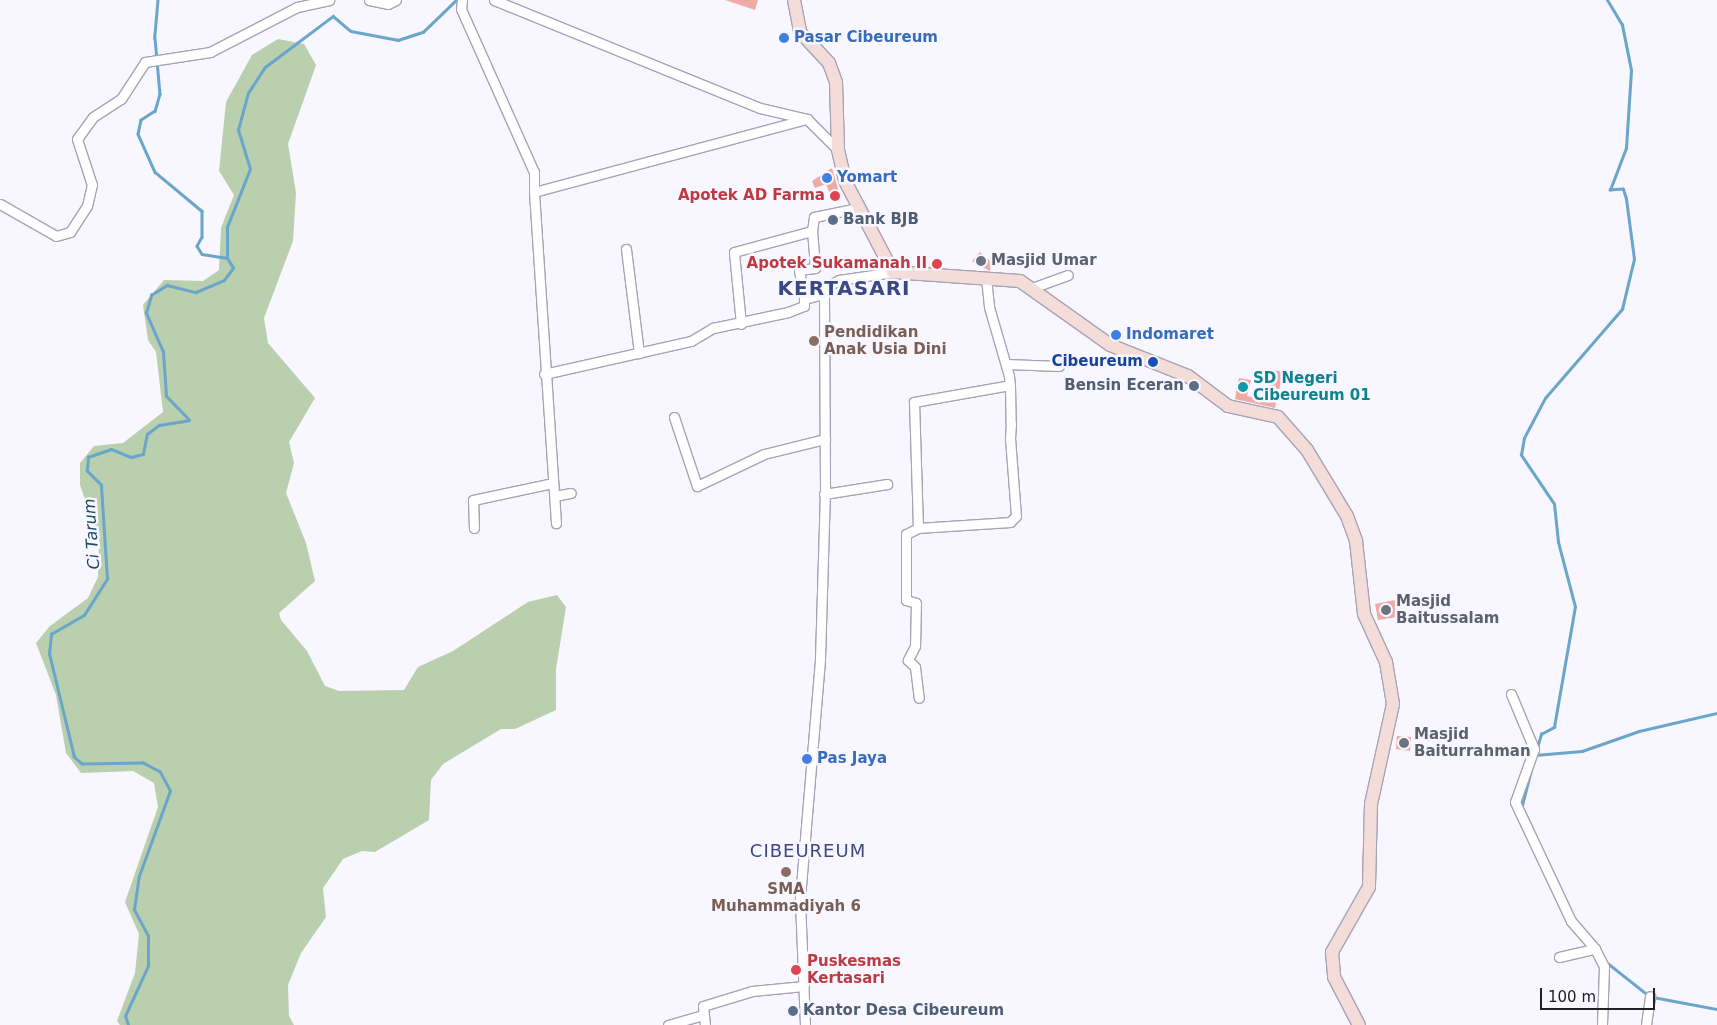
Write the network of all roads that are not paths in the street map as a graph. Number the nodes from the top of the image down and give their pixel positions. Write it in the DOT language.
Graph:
graph roads {
  1 [pos="329,0"];
  2 [pos="396,0"];
  3 [pos="462,0"];
  4 [pos="493,0"];
  5 [pos="794,0"];
  6 [pos="374,1"];
  7 [pos="807,119"];
  8 [pos="838,150"];
  9 [pos="534,192"];
  10 [pos="0,204"];
  11 [pos="858,208"];
  12 [pos="812,231"];
  13 [pos="626,249"];
  14 [pos="893,272"];
  15 [pos="1068,275"];
  16 [pos="986,278"];
  17 [pos="1032,288"];
  18 [pos="824,294"];
  19 [pos="804,299"];
  20 [pos="741,324"];
  21 [pos="639,353"];
  22 [pos="1006,364"];
  23 [pos="1059,366"];
  24 [pos="544,374"];
  25 [pos="1010,385"];
  26 [pos="674,417"];
  27 [pos="825,438"];
  28 [pos="553,483"];
  29 [pos="887,484"];
  30 [pos="571,493"];
  31 [pos="824,494"];
  32 [pos="555,496"];
  33 [pos="556,523"];
  34 [pos="474,528"];
  35 [pos="918,528"];
  36 [pos="1511,694"];
  37 [pos="919,698"];
  38 [pos="1595,949"];
  39 [pos="1559,957"];
  40 [pos="804,986"];
  41 [pos="1650,996"];
  42 [pos="702,1015"];
  43 [pos="668,1025"];
  44 [pos="705,1025"];
  45 [pos="805,1025"];
  46 [pos="1360,1025"];
  47 [pos="1602,1025"];
  48 [pos="1646,1025"];
  1 -- 10 [label="street"];
  2 -- 6 [label="street"];
  3 -- 9 [label="street"];
  4 -- 7 [label="street"];
  5 -- 8 [label="main road"];
  7 -- 8 [label="street"];
  7 -- 9 [label="street"];
  8 -- 11 [label="main road"];
  9 -- 24 [label="street"];
  11 -- 12 [label="street"];
  11 -- 14 [label="main road"];
  12 -- 19 [label="street"];
  12 -- 20 [label="street"];
  13 -- 21 [label="street"];
  14 -- 16 [label="main road"];
  14 -- 18 [label="street"];
  15 -- 17 [label="street"];
  16 -- 17 [label="main road"];
  16 -- 22 [label="street"];
  17 -- 46 [label="main road"];
  18 -- 19 [label="street"];
  18 -- 27 [label="street"];
  19 -- 20 [label="street"];
  20 -- 21 [label="street"];
  21 -- 24 [label="street"];
  22 -- 23 [label="street"];
  22 -- 25 [label="street"];
  24 -- 28 [label="street"];
  25 -- 35 [label="street"];
  25 -- 35 [label="street"];
  26 -- 27 [label="street"];
  27 -- 31 [label="street"];
  28 -- 32 [label="street"];
  28 -- 34 [label="street"];
  29 -- 31 [label="street"];
  30 -- 32 [label="street"];
  31 -- 40 [label="street"];
  32 -- 33 [label="street"];
  35 -- 37 [label="street"];
  36 -- 38 [label="street"];
  38 -- 39 [label="street"];
  38 -- 47 [label="street"];
  40 -- 42 [label="street"];
  40 -- 45 [label="street"];
  41 -- 48 [label="street"];
  42 -- 43 [label="street"];
  42 -- 44 [label="street"];
}
